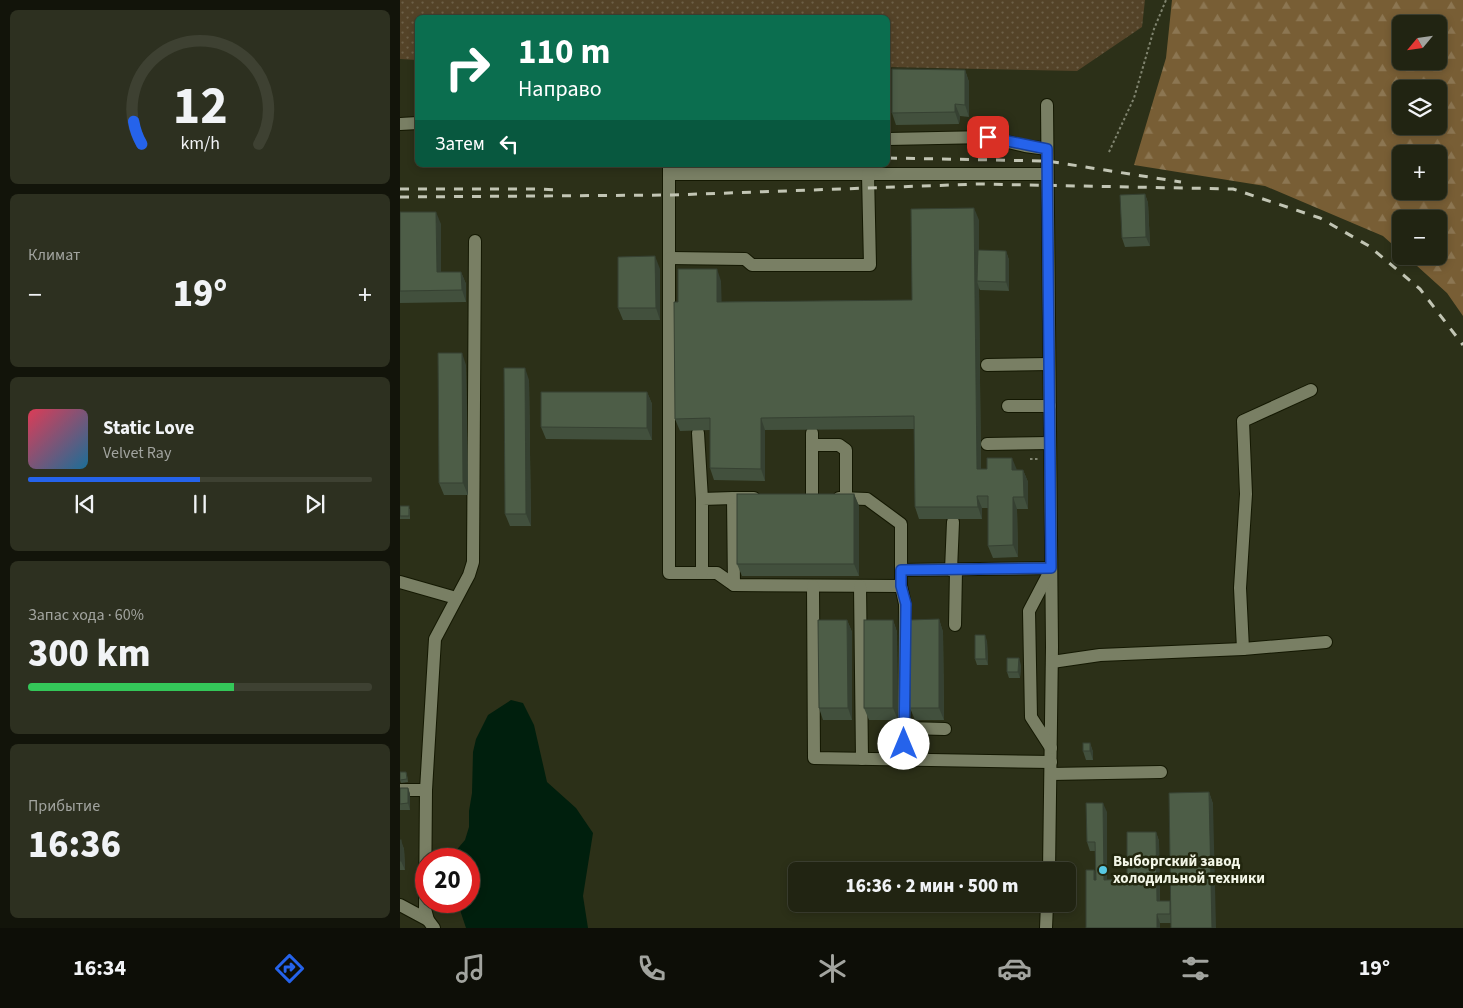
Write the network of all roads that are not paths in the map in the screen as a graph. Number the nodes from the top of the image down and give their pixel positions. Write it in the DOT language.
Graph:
graph roads {
  1 [pos="1047,105"];
  2 [pos="415,123"];
  3 [pos="400,124"];
  4 [pos="890,139"];
  5 [pos="1047,149"];
  6 [pos="669,170"];
  7 [pos="868,174"];
  8 [pos="1048,174"];
  9 [pos="475,241"];
  10 [pos="670,258"];
  11 [pos="1049,364"];
  12 [pos="987,365"];
  13 [pos="1311,390"];
  14 [pos="1008,406"];
  15 [pos="1050,406"];
  16 [pos="698,434"];
  17 [pos="1050,443"];
  18 [pos="987,444"];
  19 [pos="734,498"];
  20 [pos="763,498"];
  21 [pos="846,498"];
  22 [pos="702,499"];
  23 [pos="953,522"];
  24 [pos="1051,568"];
  25 [pos="901,570"];
  26 [pos="954,570"];
  27 [pos="702,573"];
  28 [pos="400,582"];
  29 [pos="734,585"];
  30 [pos="813,586"];
  31 [pos="860,586"];
  32 [pos="901,586"];
  33 [pos="456,598"];
  34 [pos="955,624"];
  35 [pos="1326,642"];
  36 [pos="1243,649"];
  37 [pos="1052,662"];
  38 [pos="905,728"];
  39 [pos="945,729"];
  40 [pos="1051,748"];
  41 [pos="862,759"];
  42 [pos="904,760"];
  43 [pos="1051,768"];
  44 [pos="1161,772"];
  45 [pos="400,790"];
  46 [pos="426,790"];
  47 [pos="1049,862"];
  48 [pos="400,905"];
  49 [pos="1047,912"];
  50 [pos="431,924"];
  51 [pos="1046,928"];
  1 -- 5 [label="street"];
  2 -- 3 [label="street"];
  4 -- 5 [label="street"];
  5 -- 8 [label="street"];
  6 -- 7 [label="street"];
  6 -- 10 [label="street"];
  7 -- 8 [label="street"];
  7 -- 10 [label="street"];
  8 -- 11 [label="street"];
  9 -- 33 [label="street"];
  10 -- 27 [label="street"];
  11 -- 12 [label="street"];
  11 -- 15 [label="street"];
  13 -- 36 [label="street"];
  14 -- 15 [label="street"];
  15 -- 17 [label="street"];
  16 -- 22 [label="street"];
  17 -- 18 [label="street"];
  17 -- 24 [label="street"];
  19 -- 20 [label="street"];
  19 -- 22 [label="street"];
  19 -- 29 [label="street"];
  21 -- 21 [label="street"];
  21 -- 25 [label="street"];
  22 -- 27 [label="street"];
  23 -- 26 [label="street"];
  24 -- 26 [label="street"];
  24 -- 37 [label="street"];
  24 -- 40 [label="street"];
  25 -- 26 [label="street"];
  25 -- 32 [label="street"];
  26 -- 34 [label="street"];
  27 -- 29 [label="street"];
  28 -- 33 [label="street"];
  29 -- 30 [label="street"];
  30 -- 31 [label="street"];
  30 -- 41 [label="street"];
  31 -- 32 [label="street"];
  31 -- 41 [label="street"];
  32 -- 38 [label="street"];
  33 -- 46 [label="street"];
  35 -- 36 [label="street"];
  36 -- 37 [label="street"];
  37 -- 40 [label="street"];
  38 -- 39 [label="street"];
  38 -- 42 [label="street"];
  40 -- 43 [label="street"];
  41 -- 42 [label="street"];
  42 -- 43 [label="street"];
  43 -- 44 [label="street"];
  43 -- 47 [label="street"];
  45 -- 46 [label="street"];
  46 -- 50 [label="street"];
  48 -- 50 [label="street"];
  49 -- 51 [label="street"];
}
